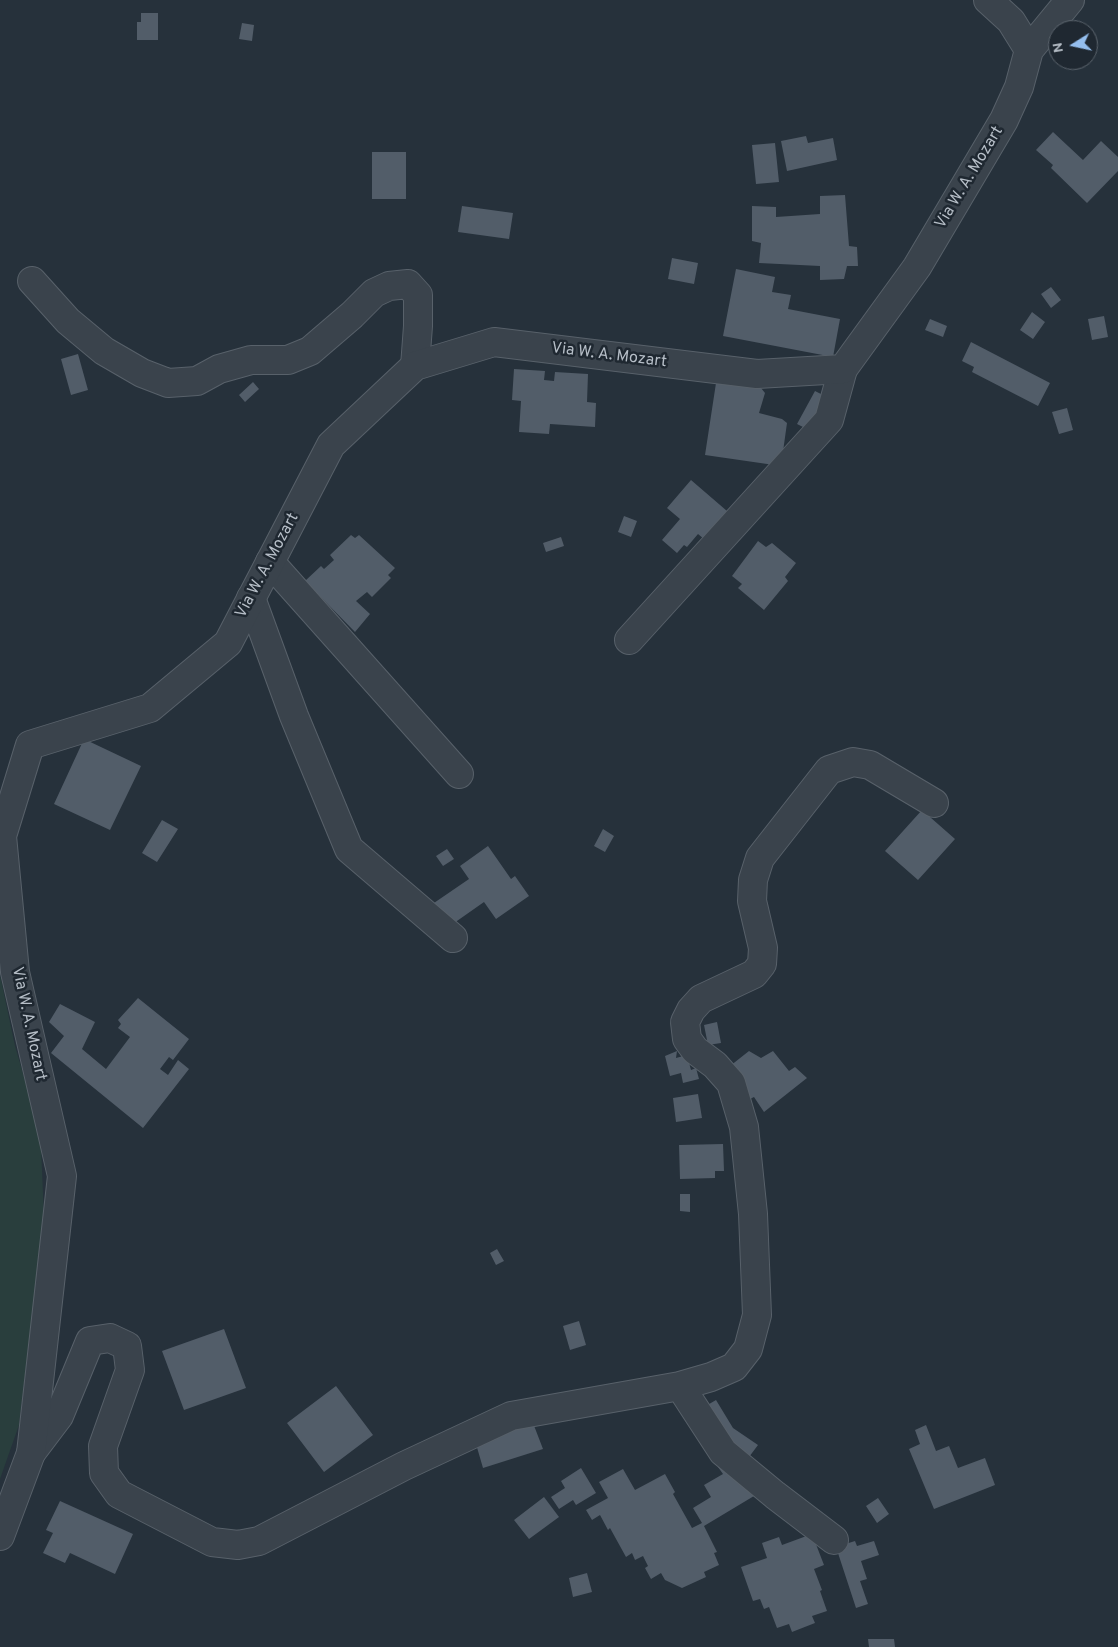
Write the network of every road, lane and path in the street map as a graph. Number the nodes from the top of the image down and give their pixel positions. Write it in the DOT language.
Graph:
graph roads {
  1 [pos="988,0"];
  2 [pos="1070,0"];
  3 [pos="1029,50"];
  4 [pos="32,281"];
  5 [pos="415,366"];
  6 [pos="843,369"];
  7 [pos="270,562"];
  8 [pos="251,598"];
  9 [pos="629,640"];
  10 [pos="459,774"];
  11 [pos="934,803"];
  12 [pos="453,938"];
  13 [pos="680,1386"];
  14 [pos="31,1453"];
  15 [pos="0,1536"];
  16 [pos="834,1540"];
  1 -- 3 [label="street"];
  2 -- 3 [label="street"];
  3 -- 6 [label="street, Via W. A. Mozart"];
  4 -- 5 [label="street"];
  5 -- 6 [label="street, Via W. A. Mozart"];
  5 -- 7 [label="street, Via W. A. Mozart"];
  6 -- 9 [label="street"];
  7 -- 8 [label="street, Via W. A. Mozart"];
  7 -- 10 [label="street"];
  8 -- 12 [label="street"];
  8 -- 14 [label="street, Via W. A. Mozart"];
  11 -- 13 [label="street"];
  13 -- 14 [label="street"];
  13 -- 16 [label="street"];
  14 -- 15 [label="street, Via W. A. Mozart"];
}
